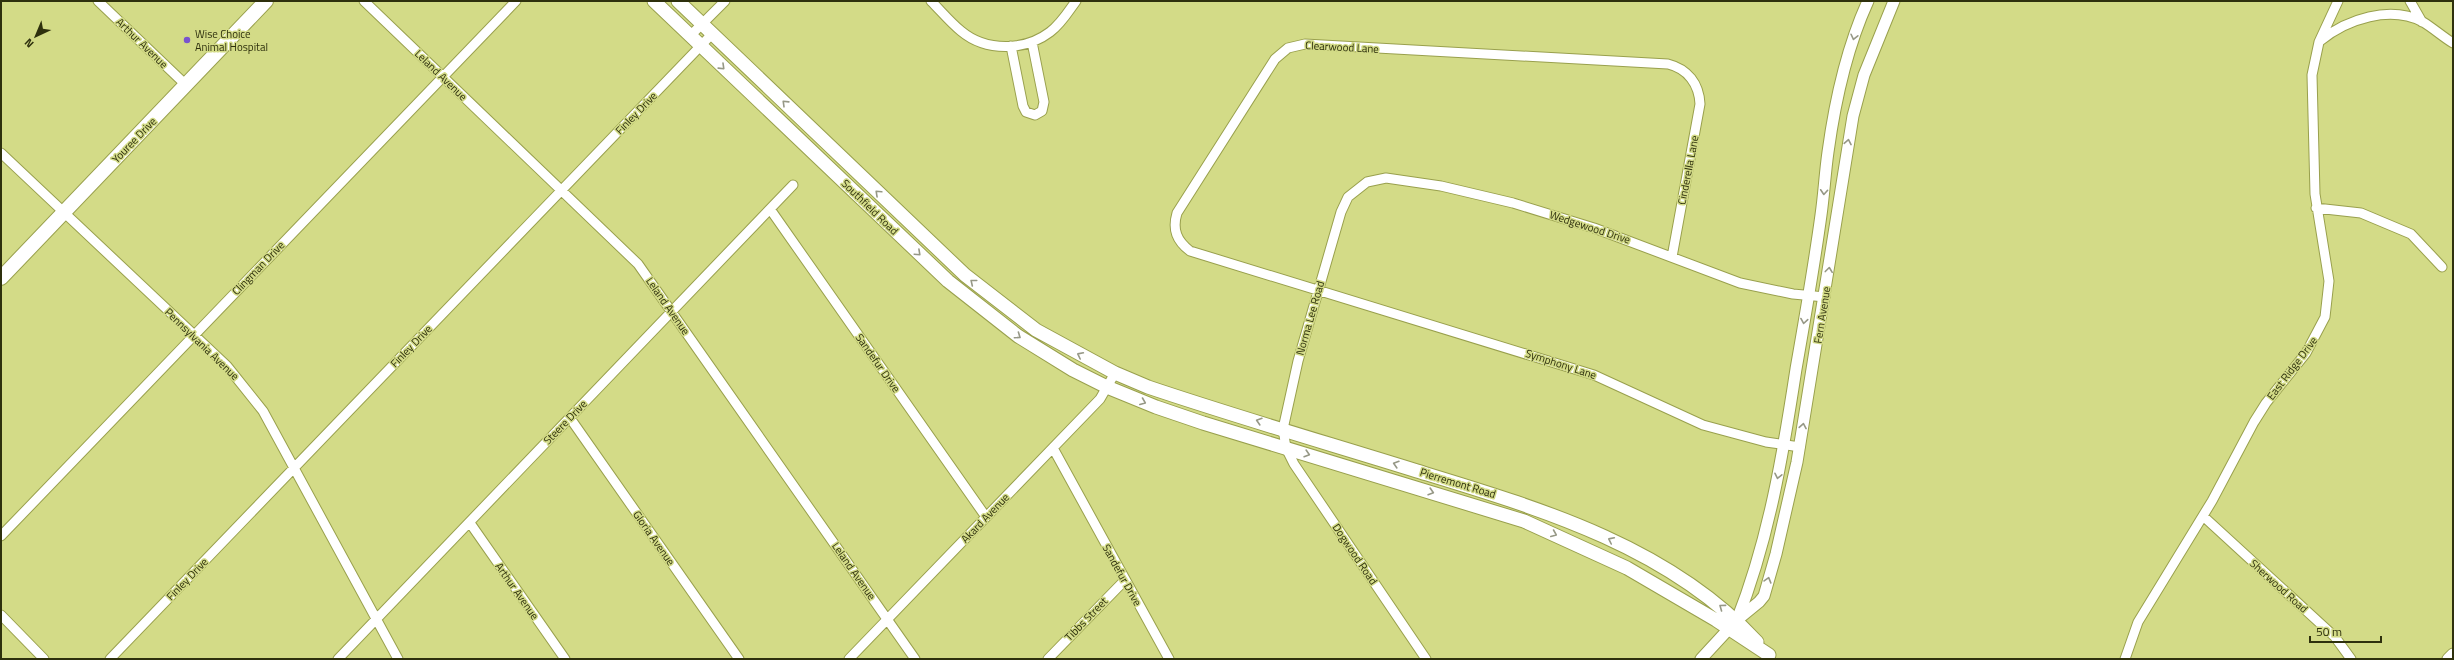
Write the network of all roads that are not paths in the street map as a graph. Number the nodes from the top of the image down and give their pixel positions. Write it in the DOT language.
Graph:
graph roads {
  1 [pos="98,1"];
  2 [pos="266,1"];
  3 [pos="364,1"];
  4 [pos="516,1"];
  5 [pos="654,1"];
  6 [pos="678,1"];
  7 [pos="725,1"];
  8 [pos="931,1"];
  9 [pos="1076,1"];
  10 [pos="1868,1"];
  11 [pos="1894,1"];
  12 [pos="2338,1"];
  13 [pos="2410,1"];
  14 [pos="2422,22"];
  15 [pos="702,24"];
  16 [pos="713,34"];
  17 [pos="690,36"];
  18 [pos="1032,42"];
  19 [pos="2319,42"];
  20 [pos="2453,43"];
  21 [pos="701,46"];
  22 [pos="1011,46"];
  23 [pos="443,77"];
  24 [pos="1695,83"];
  25 [pos="186,85"];
  26 [pos="832,148"];
  27 [pos="1,153"];
  28 [pos="820,159"];
  29 [pos="793,185"];
  30 [pos="561,190"];
  31 [pos="1353,192"];
  32 [pos="2316,208"];
  33 [pos="770,209"];
  34 [pos="64,213"];
  35 [pos="910,223"];
  36 [pos="899,234"];
  37 [pos="1672,256"];
  38 [pos="2442,268"];
  39 [pos="1,278"];
  40 [pos="1318,290"];
  41 [pos="1808,296"];
  42 [pos="1825,298"];
  43 [pos="672,311"];
  44 [pos="1011,312"];
  45 [pos="1002,324"];
  46 [pos="194,335"];
  47 [pos="1115,373"];
  48 [pos="1107,386"];
  49 [pos="570,418"];
  50 [pos="1283,429"];
  51 [pos="1784,445"];
  52 [pos="1338,446"];
  53 [pos="1800,447"];
  54 [pos="1053,448"];
  55 [pos="1286,448"];
  56 [pos="1335,463"];
  57 [pos="294,468"];
  58 [pos="1517,502"];
  59 [pos="1511,516"];
  60 [pos="2203,516"];
  61 [pos="986,517"];
  62 [pos="470,523"];
  63 [pos="1,536"];
  64 [pos="1125,580"];
  65 [pos="1,616"];
  66 [pos="376,619"];
  67 [pos="887,619"];
  68 [pos="1733,625"];
  69 [pos="2453,654"];
  70 [pos="1771,657"];
  71 [pos="44,659"];
  72 [pos="110,659"];
  73 [pos="338,659"];
  74 [pos="398,659"];
  75 [pos="565,659"];
  76 [pos="739,659"];
  77 [pos="849,659"];
  78 [pos="915,659"];
  79 [pos="1048,659"];
  80 [pos="1169,659"];
  81 [pos="1426,659"];
  82 [pos="1701,659"];
  83 [pos="2125,659"];
  84 [pos="2351,659"];
  85 [pos="2448,659"];
  1 -- 25 [label="street, Arthur Avenue"];
  2 -- 25 [label="main road, Youree Drive"];
  3 -- 23 [label="street, Leland Avenue"];
  4 -- 23 [label="street, Clingman Drive"];
  5 -- 17 [label="main road, Southfield Road"];
  6 -- 15 [label="main road, Southfield Road"];
  7 -- 15 [label="street"];
  8 -- 22 [label="street"];
  9 -- 18 [label="street"];
  10 -- 41 [label="street, Fern Avenue, one-way"];
  42 -- 11 [label="street, Fern Avenue, one-way"];
  12 -- 19 [label="street, East Ridge Drive"];
  13 -- 14 [label="street"];
  14 -- 19 [label="street"];
  14 -- 20 [label="street"];
  15 -- 16 [label="main road, Southfield Road"];
  15 -- 17 [label="street"];
  16 -- 21 [label="street, Finley Drive"];
  26 -- 16 [label="main road, Southfield Road, one-way"];
  17 -- 21 [label="main road, Southfield Road"];
  18 -- 22 [label="street"];
  18 -- 22 [label="street"];
  19 -- 32 [label="street, East Ridge Drive"];
  21 -- 28 [label="main road, Southfield Road, one-way"];
  21 -- 30 [label="street, Finley Drive"];
  23 -- 30 [label="street, Leland Avenue"];
  23 -- 46 [label="street, Clingman Drive"];
  24 -- 37 [label="street, Cinderella Lane"];
  24 -- 40 [label="street, Clearwood Lane"];
  25 -- 34 [label="main road, Youree Drive"];
  26 -- 28 [label="main road"];
  35 -- 26 [label="main road, Southfield Road, one-way"];
  27 -- 34 [label="street, Pennsylvania Avenue"];
  28 -- 36 [label="main road, Southfield Road"];
  29 -- 33 [label="street, Steere Drive"];
  30 -- 43 [label="street, Leland Avenue"];
  30 -- 57 [label="street, Finley Drive"];
  31 -- 37 [label="street, Wedgewood Drive"];
  31 -- 40 [label="street, Norma Lee Road"];
  32 -- 38 [label="street"];
  32 -- 60 [label="street, East Ridge Drive"];
  33 -- 43 [label="street, Steere Drive"];
  33 -- 61 [label="street, Sandefur Drive"];
  34 -- 39 [label="main road, Youree Drive"];
  34 -- 46 [label="street, Pennsylvania Avenue"];
  35 -- 36 [label="main road"];
  44 -- 35 [label="main road, Southfield Road, one-way"];
  36 -- 45 [label="main road, Southfield Road, one-way"];
  37 -- 41 [label="street, Wedgewood Drive"];
  40 -- 50 [label="street, Norma Lee Road"];
  40 -- 51 [label="street, Symphony Lane"];
  41 -- 42 [label="street, Wedgewood Drive"];
  41 -- 51 [label="street, Fern Avenue, one-way"];
  53 -- 42 [label="street, Fern Avenue, one-way"];
  43 -- 49 [label="street, Steere Drive"];
  43 -- 67 [label="street, Leland Avenue"];
  44 -- 45 [label="main road"];
  47 -- 44 [label="main road, Southfield Road, one-way"];
  45 -- 48 [label="main road, Southfield Road, one-way"];
  46 -- 57 [label="street, Pennsylvania Avenue"];
  46 -- 63 [label="street, Clingman Drive"];
  47 -- 48 [label="street, Akard Avenue"];
  50 -- 47 [label="main road, Pierremont Road, one-way"];
  48 -- 54 [label="street, Akard Avenue"];
  48 -- 55 [label="main road, Pierremont Road, one-way"];
  49 -- 62 [label="street, Steere Drive"];
  49 -- 76 [label="street, Gloria Avenue"];
  50 -- 52 [label="main road, Pierremont Road"];
  50 -- 55 [label="street, Norma Lee Road"];
  51 -- 53 [label="street, Symphony Lane"];
  51 -- 68 [label="street, Fern Avenue, one-way"];
  52 -- 56 [label="main road"];
  58 -- 52 [label="main road, Pierremont Road, one-way"];
  68 -- 53 [label="street, Fern Avenue, one-way"];
  54 -- 61 [label="street, Akard Avenue"];
  54 -- 64 [label="street, Sandefur Drive"];
  55 -- 56 [label="main road, Pierremont Road, one-way"];
  55 -- 81 [label="street, Dogwood Road"];
  56 -- 59 [label="main road, Pierremont Road, one-way"];
  57 -- 66 [label="street, Pennsylvania Avenue"];
  57 -- 72 [label="street, Finley Drive"];
  58 -- 59 [label="main road"];
  68 -- 58 [label="main road, Pierremont Road, one-way"];
  59 -- 68 [label="main road, Pierremont Road, one-way"];
  60 -- 83 [label="street, East Ridge Drive"];
  60 -- 84 [label="street, Sherwood Road"];
  61 -- 67 [label="street, Akard Avenue"];
  62 -- 66 [label="street, Steere Drive"];
  62 -- 75 [label="street, Arthur Avenue"];
  64 -- 79 [label="street, Tibbs Street"];
  64 -- 80 [label="street, Sandefur Drive"];
  65 -- 71 [label="street"];
  66 -- 73 [label="street, Steere Drive"];
  66 -- 74 [label="street, Pennsylvania Avenue"];
  67 -- 77 [label="street, Akard Avenue"];
  67 -- 78 [label="street, Leland Avenue"];
  68 -- 70 [label="main road, Pierremont Road"];
  68 -- 82 [label="street, Fern Avenue"];
  69 -- 85 [label="street"];
}
